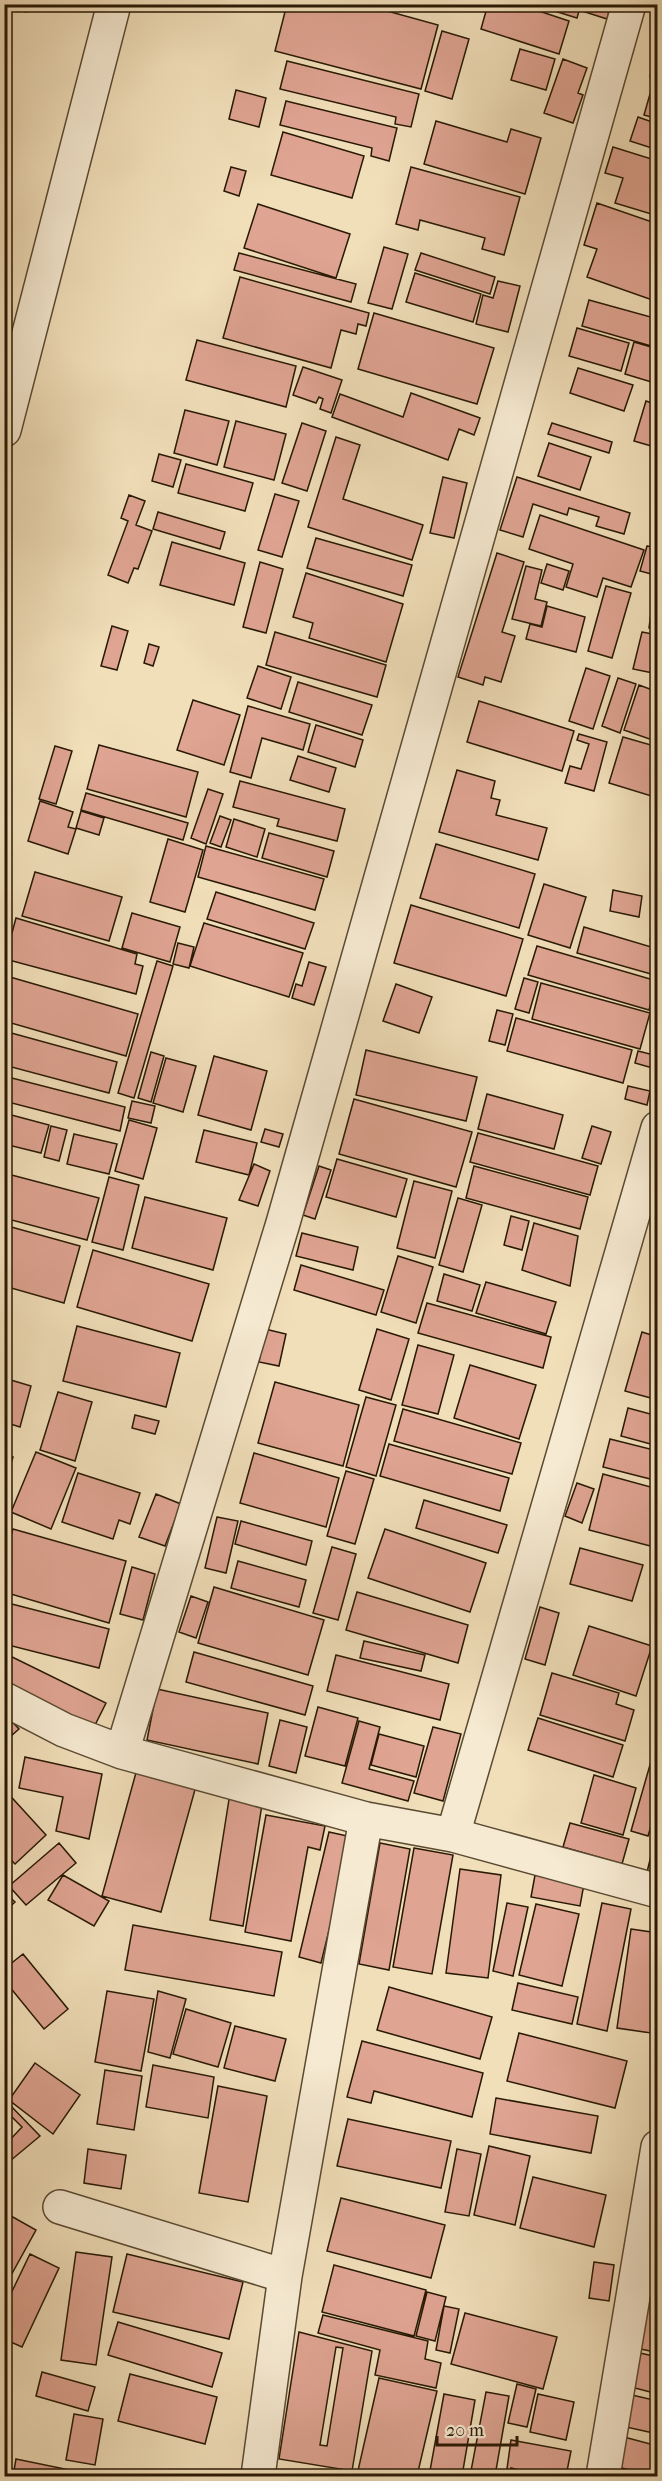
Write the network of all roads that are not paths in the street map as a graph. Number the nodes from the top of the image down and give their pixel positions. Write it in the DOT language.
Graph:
graph roads {
  1 [pos="114,4"];
  2 [pos="629,4"];
  3 [pos="4,430"];
  4 [pos="657,1128"];
  5 [pos="4,1699"];
  6 [pos="122,1752"];
  7 [pos="366,1819"];
  8 [pos="453,1835"];
  9 [pos="657,1891"];
  10 [pos="657,2147"];
  11 [pos="60,2207"];
  12 [pos="651,2232"];
  13 [pos="285,2276"];
  14 [pos="258,2476"];
  15 [pos="603,2476"];
  1 -- 3 [label="street"];
  2 -- 6 [label="street"];
  4 -- 8 [label="street"];
  5 -- 6 [label="street"];
  6 -- 7 [label="street"];
  7 -- 8 [label="street"];
  7 -- 13 [label="street"];
  8 -- 9 [label="street"];
  10 -- 12 [label="street"];
  11 -- 13 [label="street"];
  12 -- 15 [label="street"];
  13 -- 14 [label="street"];
}
